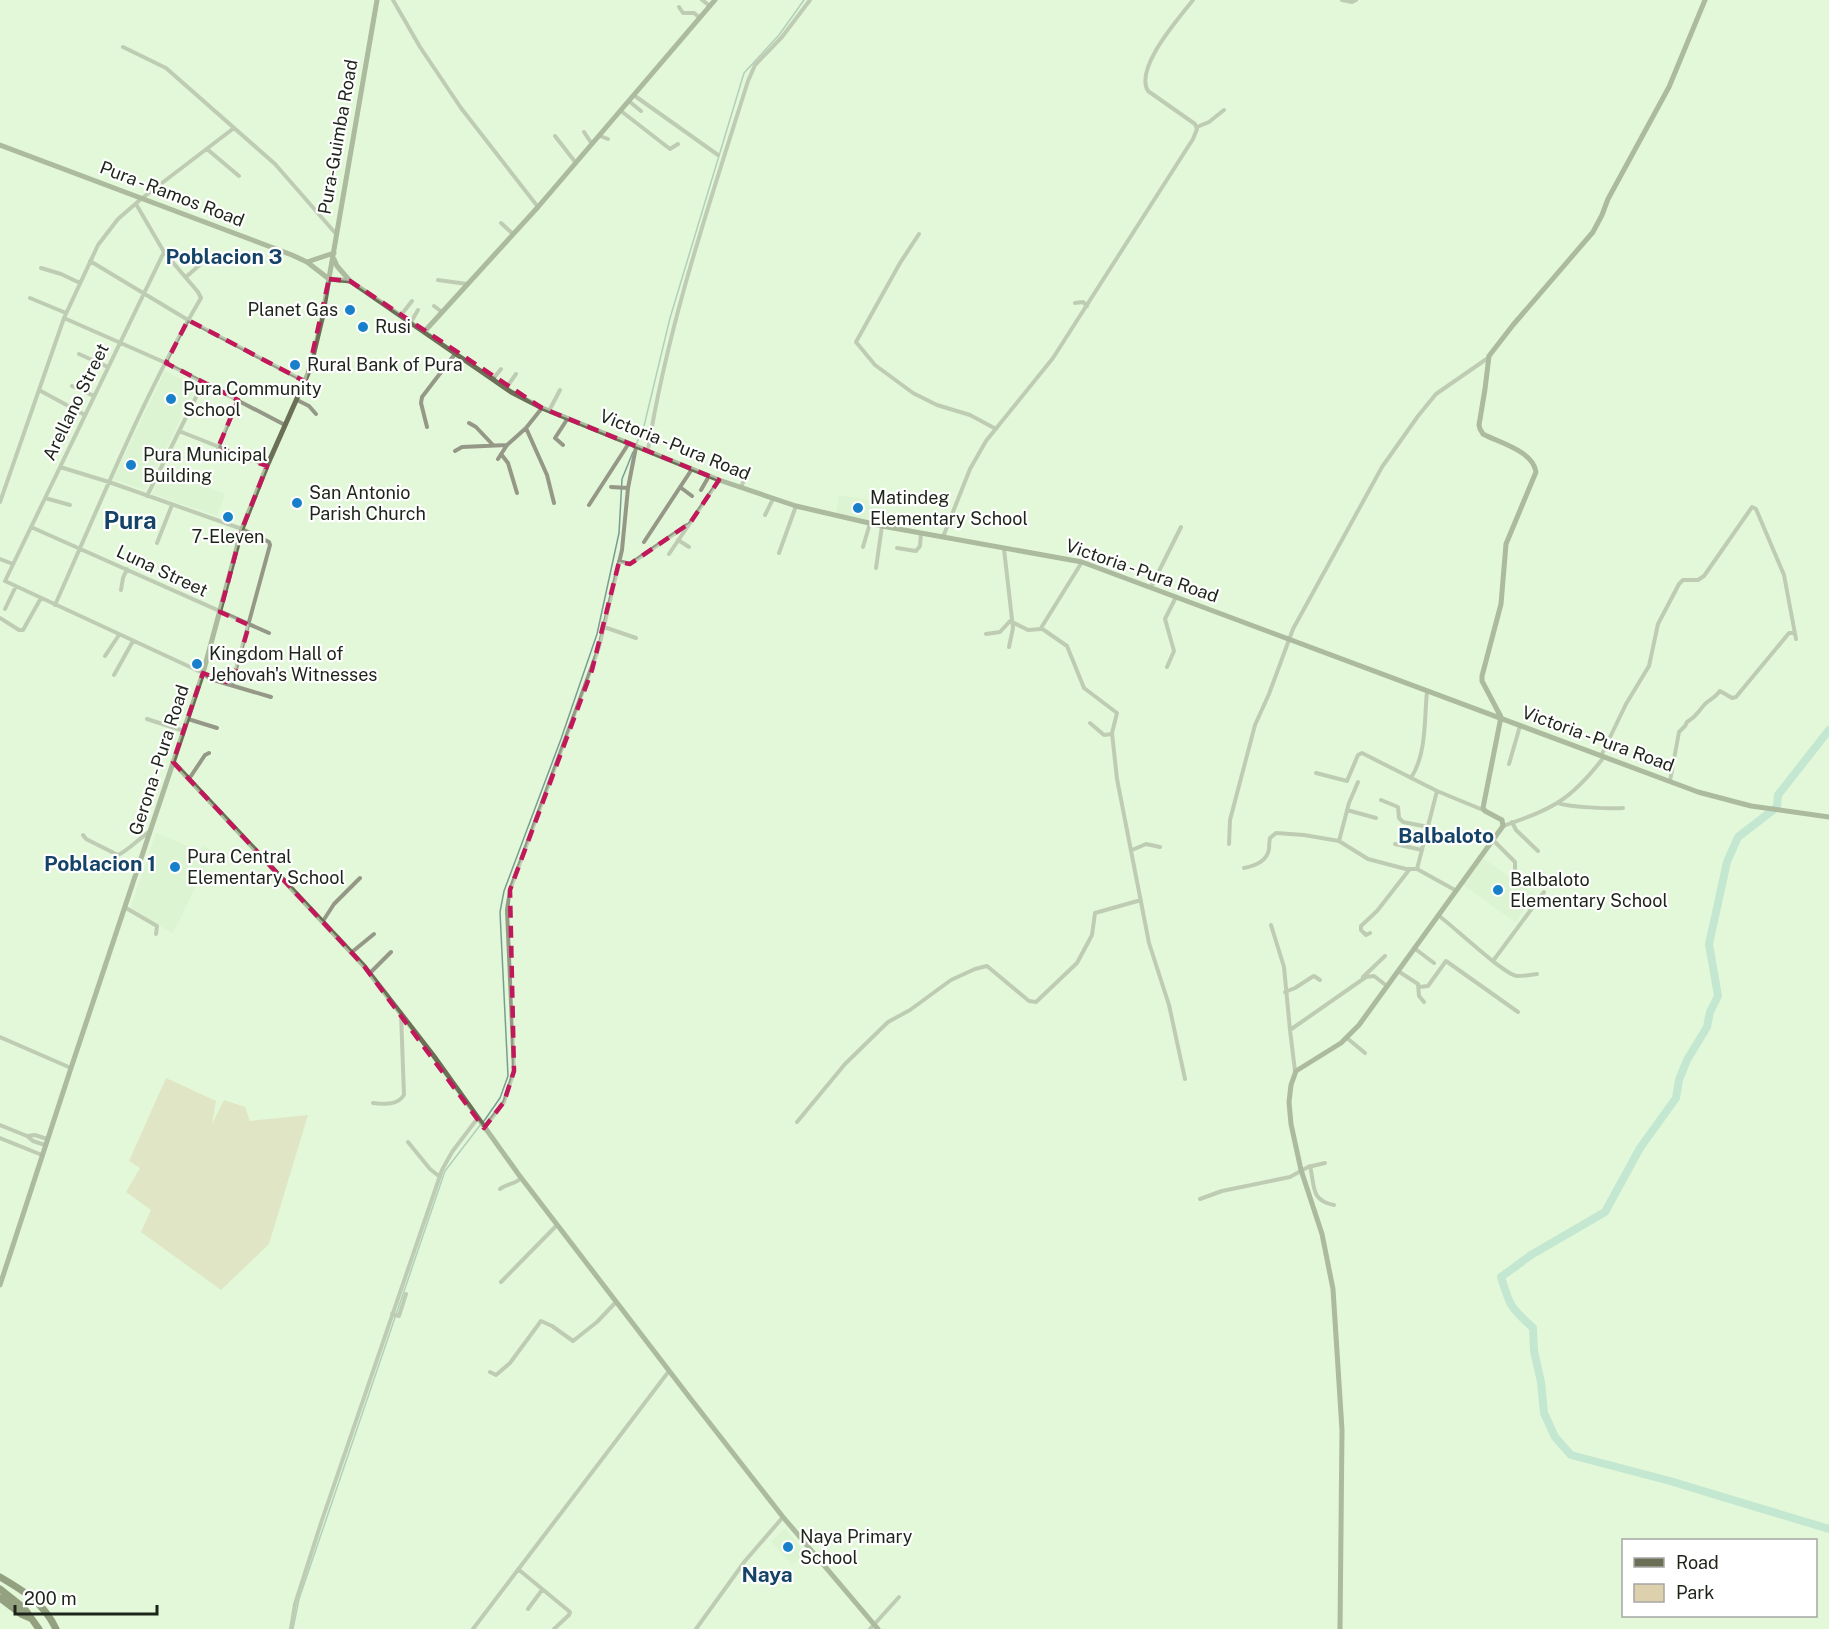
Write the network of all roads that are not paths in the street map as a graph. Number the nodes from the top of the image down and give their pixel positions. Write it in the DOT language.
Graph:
graph roads {
  1 [pos="377,0"];
  2 [pos="393,0"];
  3 [pos="702,0"];
  4 [pos="714,0"];
  5 [pos="810,0"];
  6 [pos="1193,0"];
  7 [pos="1342,0"];
  8 [pos="1356,0"];
  9 [pos="1705,0"];
  10 [pos="710,6"];
  11 [pos="679,7"];
  12 [pos="700,18"];
  13 [pos="123,47"];
  14 [pos="635,96"];
  15 [pos="630,102"];
  16 [pos="1224,110"];
  17 [pos="621,111"];
  18 [pos="641,111"];
  19 [pos="1197,127"];
  20 [pos="234,128"];
  21 [pos="584,132"];
  22 [pos="555,136"];
  23 [pos="600,136"];
  24 [pos="608,139"];
  25 [pos="678,144"];
  26 [pos="0,145"];
  27 [pos="592,145"];
  28 [pos="207,149"];
  29 [pos="718,154"];
  30 [pos="577,163"];
  31 [pos="239,176"];
  32 [pos="139,201"];
  33 [pos="538,207"];
  34 [pos="501,223"];
  35 [pos="514,234"];
  36 [pos="919,234"];
  37 [pos="337,235"];
  38 [pos="164,252"];
  39 [pos="334,253"];
  40 [pos="90,261"];
  41 [pos="203,262"];
  42 [pos="307,262"];
  43 [pos="41,268"];
  44 [pos="186,277"];
  45 [pos="329,279"];
  46 [pos="438,280"];
  47 [pos="350,281"];
  48 [pos="80,283"];
  49 [pos="468,284"];
  50 [pos="143,292"];
  51 [pos="30,298"];
  52 [pos="412,301"];
  53 [pos="1075,303"];
  54 [pos="434,306"];
  55 [pos="1087,306"];
  56 [pos="418,310"];
  57 [pos="442,312"];
  58 [pos="66,313"];
  59 [pos="401,315"];
  60 [pos="64,318"];
  61 [pos="188,320"];
  62 [pos="411,322"];
  63 [pos="424,332"];
  64 [pos="120,342"];
  65 [pos="79,354"];
  66 [pos="455,354"];
  67 [pos="1488,358"];
  68 [pos="166,363"];
  69 [pos="108,367"];
  70 [pos="501,369"];
  71 [pos="516,374"];
  72 [pos="493,379"];
  73 [pos="304,381"];
  74 [pos="203,382"];
  75 [pos="72,386"];
  76 [pos="506,388"];
  77 [pos="39,390"];
  78 [pos="560,390"];
  79 [pos="94,396"];
  80 [pos="238,400"];
  81 [pos="297,400"];
  82 [pos="542,408"];
  83 [pos="549,411"];
  84 [pos="316,414"];
  85 [pos="85,415"];
  86 [pos="568,418"];
  87 [pos="469,423"];
  88 [pos="285,425"];
  89 [pos="427,427"];
  90 [pos="526,428"];
  91 [pos="996,429"];
  92 [pos="179,431"];
  93 [pos="629,442"];
  94 [pos="493,445"];
  95 [pos="563,445"];
  96 [pos="637,445"];
  97 [pos="507,446"];
  98 [pos="218,447"];
  99 [pos="648,450"];
  100 [pos="455,451"];
  101 [pos="501,454"];
  102 [pos="498,459"];
  103 [pos="267,466"];
  104 [pos="60,467"];
  105 [pos="692,468"];
  106 [pos="749,469"];
  107 [pos="710,476"];
  108 [pos="719,480"];
  109 [pos="109,482"];
  110 [pos="611,487"];
  111 [pos="741,487"];
  112 [pos="628,488"];
  113 [pos="680,488"];
  114 [pos="701,490"];
  115 [pos="517,493"];
  116 [pos="147,496"];
  117 [pos="692,496"];
  118 [pos="45,498"];
  119 [pos="0,499"];
  120 [pos="772,499"];
  121 [pos="554,503"];
  122 [pos="70,505"];
  123 [pos="172,505"];
  124 [pos="589,505"];
  125 [pos="796,506"];
  126 [pos="765,515"];
  127 [pos="870,523"];
  128 [pos="690,524"];
  129 [pos="882,526"];
  130 [pos="31,527"];
  131 [pos="1181,527"];
  132 [pos="242,529"];
  133 [pos="921,533"];
  134 [pos="943,537"];
  135 [pos="678,540"];
  136 [pos="644,542"];
  137 [pos="157,543"];
  138 [pos="689,547"];
  139 [pos="863,547"];
  140 [pos="80,548"];
  141 [pos="897,548"];
  142 [pos="1004,549"];
  143 [pos="779,553"];
  144 [pos="669,554"];
  145 [pos="0,558"];
  146 [pos="619,561"];
  147 [pos="1082,562"];
  148 [pos="13,564"];
  149 [pos="876,568"];
  150 [pos="127,569"];
  151 [pos="16,586"];
  152 [pos="1151,587"];
  153 [pos="121,590"];
  154 [pos="1176,596"];
  155 [pos="41,598"];
  156 [pos="55,605"];
  157 [pos="5,609"];
  158 [pos="220,612"];
  159 [pos="0,618"];
  160 [pos="1013,623"];
  161 [pos="249,625"];
  162 [pos="604,627"];
  163 [pos="1041,629"];
  164 [pos="269,633"];
  165 [pos="1795,633"];
  166 [pos="119,634"];
  167 [pos="986,634"];
  168 [pos="636,638"];
  169 [pos="1288,639"];
  170 [pos="1796,639"];
  171 [pos="133,641"];
  172 [pos="1009,647"];
  173 [pos="105,656"];
  174 [pos="1167,667"];
  175 [pos="203,674"];
  176 [pos="114,675"];
  177 [pos="232,684"];
  178 [pos="1427,692"];
  179 [pos="270,697"];
  180 [pos="147,719"];
  181 [pos="188,719"];
  182 [pos="1501,720"];
  183 [pos="1090,723"];
  184 [pos="1520,726"];
  185 [pos="216,728"];
  186 [pos="184,731"];
  187 [pos="1112,735"];
  188 [pos="209,753"];
  189 [pos="1602,757"];
  190 [pos="173,762"];
  191 [pos="1509,764"];
  192 [pos="1316,773"];
  193 [pos="1411,778"];
  194 [pos="189,779"];
  195 [pos="1670,781"];
  196 [pos="1358,782"];
  197 [pos="1437,791"];
  198 [pos="1381,800"];
  199 [pos="1559,803"];
  200 [pos="1623,808"];
  201 [pos="1347,810"];
  202 [pos="1483,810"];
  203 [pos="1829,817"];
  204 [pos="1376,818"];
  205 [pos="1513,822"];
  206 [pos="1502,823"];
  207 [pos="1428,827"];
  208 [pos="152,830"];
  209 [pos="83,835"];
  210 [pos="1493,840"];
  211 [pos="1339,841"];
  212 [pos="1229,844"];
  213 [pos="1395,844"];
  214 [pos="1160,847"];
  215 [pos="1132,850"];
  216 [pos="1422,850"];
  217 [pos="1538,851"];
  218 [pos="1244,868"];
  219 [pos="1417,869"];
  220 [pos="1409,870"];
  221 [pos="1515,872"];
  222 [pos="360,878"];
  223 [pos="1455,890"];
  224 [pos="1544,892"];
  225 [pos="1141,900"];
  226 [pos="126,908"];
  227 [pos="1438,915"];
  228 [pos="323,921"];
  229 [pos="1271,926"];
  230 [pos="1370,933"];
  231 [pos="156,934"];
  232 [pos="374,934"];
  233 [pos="1413,948"];
  234 [pos="352,952"];
  235 [pos="391,952"];
  236 [pos="1385,956"];
  237 [pos="1493,961"];
  238 [pos="1434,963"];
  239 [pos="1398,970"];
  240 [pos="370,973"];
  241 [pos="1537,975"];
  242 [pos="1320,980"];
  243 [pos="1354,986"];
  244 [pos="1387,986"];
  245 [pos="1419,987"];
  246 [pos="1285,992"];
  247 [pos="1424,1002"];
  248 [pos="401,1012"];
  249 [pos="1518,1012"];
  250 [pos="1290,1030"];
  251 [pos="0,1036"];
  252 [pos="1347,1038"];
  253 [pos="1365,1053"];
  254 [pos="71,1068"];
  255 [pos="1295,1072"];
  256 [pos="1185,1079"];
  257 [pos="373,1103"];
  258 [pos="477,1119"];
  259 [pos="797,1122"];
  260 [pos="0,1125"];
  261 [pos="484,1128"];
  262 [pos="0,1138"];
  263 [pos="46,1142"];
  264 [pos="408,1142"];
  265 [pos="42,1155"];
  266 [pos="1325,1162"];
  267 [pos="1310,1166"];
  268 [pos="1301,1170"];
  269 [pos="440,1177"];
  270 [pos="521,1178"];
  271 [pos="500,1189"];
  272 [pos="1200,1199"];
  273 [pos="1334,1205"];
  274 [pos="557,1225"];
  275 [pos="501,1282"];
  276 [pos="0,1285"];
  277 [pos="406,1294"];
  278 [pos="616,1302"];
  279 [pos="394,1315"];
  280 [pos="669,1371"];
  281 [pos="490,1372"];
  282 [pos="783,1517"];
  283 [pos="518,1569"];
  284 [pos="0,1577"];
  285 [pos="0,1589"];
  286 [pos="542,1590"];
  287 [pos="899,1597"];
  288 [pos="0,1598"];
  289 [pos="528,1609"];
  290 [pos="30,1618"];
  291 [pos="874,1628"];
  292 [pos="39,1629"];
  293 [pos="56,1629"];
  294 [pos="291,1629"];
  295 [pos="473,1629"];
  296 [pos="554,1629"];
  297 [pos="696,1629"];
  298 [pos="1340,1629"];
  1 -- 37 [label="street, Pura-Guimba Road"];
  2 -- 33 [label="street"];
  3 -- 10 [label="street"];
  4 -- 10 [label="street"];
  5 -- 99 [label="street"];
  6 -- 19 [label="street"];
  7 -- 8 [label="street"];
  9 -- 67 [label="street"];
  10 -- 12 [label="street"];
  11 -- 12 [label="street"];
  12 -- 14 [label="street"];
  13 -- 20 [label="street"];
  14 -- 15 [label="street"];
  14 -- 29 [label="street"];
  15 -- 17 [label="street"];
  15 -- 18 [label="street"];
  16 -- 19 [label="street"];
  17 -- 23 [label="street"];
  17 -- 25 [label="street"];
  19 -- 55 [label="street"];
  20 -- 28 [label="street"];
  20 -- 37 [label="street"];
  21 -- 27 [label="street"];
  22 -- 30 [label="street"];
  23 -- 24 [label="street"];
  23 -- 27 [label="street"];
  26 -- 32 [label="street, Pura - Ramos Road"];
  27 -- 30 [label="street"];
  28 -- 31 [label="street"];
  28 -- 32 [label="street"];
  30 -- 33 [label="street"];
  32 -- 38 [label="street"];
  32 -- 40 [label="street"];
  32 -- 42 [label="street, Pura - Ramos Road"];
  33 -- 35 [label="street"];
  34 -- 35 [label="street"];
  35 -- 49 [label="street"];
  36 -- 91 [label="street"];
  37 -- 39 [label="street, Pura-Guimba Road"];
  38 -- 44 [label="street"];
  38 -- 50 [label="street, Arellano Street"];
  39 -- 42 [label="street"];
  39 -- 45 [label="street, Pura-Guimba Road"];
  39 -- 47 [label="street"];
  40 -- 48 [label="street"];
  40 -- 50 [label="street"];
  41 -- 44 [label="street"];
  42 -- 45 [label="street, Pura - Ramos Road"];
  43 -- 48 [label="street"];
  44 -- 61 [label="street"];
  45 -- 47 [label="street, Victoria - Pura Road"];
  45 -- 73 [label="street, Gerona - Pura Road"];
  46 -- 49 [label="street"];
  47 -- 59 [label="street, Victoria - Pura Road"];
  48 -- 58 [label="street"];
  49 -- 57 [label="street"];
  50 -- 61 [label="street"];
  50 -- 64 [label="street, Arellano Street"];
  51 -- 58 [label="street"];
  52 -- 59 [label="street"];
  53 -- 55 [label="street"];
  54 -- 57 [label="street"];
  55 -- 91 [label="street"];
  56 -- 62 [label="street"];
  57 -- 63 [label="street"];
  58 -- 60 [label="street"];
  59 -- 62 [label="street, Victoria - Pura Road"];
  60 -- 64 [label="street"];
  60 -- 77 [label="street"];
  61 -- 68 [label="street"];
  61 -- 73 [label="street"];
  62 -- 63 [label="street, Victoria - Pura Road"];
  63 -- 66 [label="street, Victoria - Pura Road"];
  64 -- 68 [label="street"];
  64 -- 69 [label="street, Arellano Street"];
  65 -- 69 [label="street"];
  66 -- 72 [label="street, Victoria - Pura Road"];
  66 -- 89 [label="street"];
  67 -- 169 [label="street"];
  67 -- 182 [label="street"];
  68 -- 74 [label="street"];
  68 -- 109 [label="street"];
  69 -- 79 [label="street, Arellano Street"];
  70 -- 72 [label="street"];
  71 -- 76 [label="street"];
  72 -- 76 [label="street, Victoria - Pura Road"];
  73 -- 81 [label="street, Gerona - Pura Road"];
  74 -- 80 [label="street"];
  74 -- 92 [label="street"];
  75 -- 79 [label="street"];
  76 -- 82 [label="street, Victoria - Pura Road"];
  77 -- 85 [label="street"];
  77 -- 119 [label="street"];
  78 -- 83 [label="street"];
  79 -- 85 [label="street, Arellano Street"];
  80 -- 88 [label="street"];
  80 -- 98 [label="street"];
  81 -- 84 [label="street"];
  81 -- 88 [label="street, Gerona - Pura Road"];
  82 -- 83 [label="street, Victoria - Pura Road"];
  82 -- 90 [label="street"];
  83 -- 86 [label="street, Victoria - Pura Road"];
  85 -- 104 [label="street, Arellano Street"];
  86 -- 93 [label="street, Victoria - Pura Road"];
  86 -- 95 [label="street"];
  87 -- 94 [label="street"];
  88 -- 103 [label="street, Gerona - Pura Road"];
  90 -- 97 [label="street"];
  90 -- 121 [label="street"];
  91 -- 134 [label="street"];
  92 -- 98 [label="street"];
  92 -- 116 [label="street"];
  93 -- 96 [label="street, Victoria - Pura Road"];
  93 -- 124 [label="street"];
  94 -- 97 [label="street"];
  94 -- 100 [label="street"];
  96 -- 99 [label="street, Victoria - Pura Road"];
  96 -- 112 [label="street"];
  97 -- 101 [label="street"];
  98 -- 103 [label="street"];
  99 -- 105 [label="street, Victoria - Pura Road"];
  101 -- 102 [label="street"];
  101 -- 115 [label="street"];
  103 -- 132 [label="street, Gerona - Pura Road"];
  104 -- 109 [label="street"];
  104 -- 118 [label="street, Arellano Street"];
  105 -- 107 [label="street, Victoria - Pura Road"];
  105 -- 113 [label="street"];
  106 -- 111 [label="street"];
  107 -- 108 [label="street, Victoria - Pura Road"];
  107 -- 114 [label="street"];
  108 -- 111 [label="street, Victoria - Pura Road"];
  108 -- 128 [label="street"];
  109 -- 116 [label="street"];
  109 -- 140 [label="street"];
  110 -- 112 [label="street"];
  111 -- 120 [label="street, Victoria - Pura Road"];
  112 -- 146 [label="street"];
  113 -- 117 [label="street"];
  113 -- 136 [label="street"];
  116 -- 123 [label="street"];
  118 -- 122 [label="street"];
  118 -- 130 [label="street, Arellano Street"];
  120 -- 125 [label="street, Victoria - Pura Road"];
  120 -- 126 [label="street"];
  123 -- 132 [label="street"];
  123 -- 137 [label="street"];
  125 -- 127 [label="street, Victoria - Pura Road"];
  125 -- 143 [label="street"];
  127 -- 129 [label="street, Victoria - Pura Road"];
  127 -- 139 [label="street"];
  128 -- 135 [label="street"];
  128 -- 146 [label="street"];
  129 -- 133 [label="street, Victoria - Pura Road"];
  129 -- 149 [label="street"];
  130 -- 140 [label="street, Luna Street"];
  130 -- 148 [label="street, Arellano Street"];
  131 -- 152 [label="street"];
  132 -- 158 [label="street, Gerona - Pura Road"];
  132 -- 161 [label="street"];
  133 -- 134 [label="street, Victoria - Pura Road"];
  133 -- 141 [label="street"];
  134 -- 142 [label="street, Victoria - Pura Road"];
  135 -- 138 [label="street"];
  135 -- 144 [label="street"];
  140 -- 150 [label="street, Luna Street"];
  140 -- 156 [label="street"];
  142 -- 147 [label="street, Victoria - Pura Road"];
  142 -- 160 [label="street"];
  145 -- 148 [label="street"];
  146 -- 162 [label="street"];
  147 -- 152 [label="street, Victoria - Pura Road"];
  147 -- 163 [label="street"];
  148 -- 151 [label="street"];
  150 -- 153 [label="street"];
  150 -- 158 [label="street, Luna Street"];
  151 -- 155 [label="street"];
  151 -- 157 [label="street"];
  152 -- 154 [label="street, Victoria - Pura Road"];
  154 -- 169 [label="street, Victoria - Pura Road"];
  154 -- 174 [label="street"];
  155 -- 156 [label="street"];
  155 -- 159 [label="street"];
  156 -- 166 [label="street"];
  158 -- 161 [label="street, Luna Street"];
  158 -- 175 [label="street, Gerona - Pura Road"];
  160 -- 163 [label="street"];
  160 -- 167 [label="street"];
  160 -- 172 [label="street"];
  161 -- 164 [label="street, Luna Street"];
  161 -- 177 [label="street"];
  162 -- 168 [label="street"];
  162 -- 261 [label="street"];
  163 -- 187 [label="street"];
  165 -- 170 [label="street"];
  165 -- 189 [label="street"];
  165 -- 195 [label="street"];
  166 -- 171 [label="street"];
  166 -- 173 [label="street"];
  169 -- 178 [label="street, Victoria - Pura Road"];
  169 -- 212 [label="street"];
  171 -- 175 [label="street"];
  171 -- 176 [label="street"];
  175 -- 177 [label="street"];
  175 -- 181 [label="street, Gerona - Pura Road"];
  177 -- 179 [label="street"];
  178 -- 182 [label="street, Victoria - Pura Road"];
  178 -- 193 [label="street"];
  180 -- 186 [label="street"];
  181 -- 185 [label="street"];
  181 -- 186 [label="street, Gerona - Pura Road"];
  182 -- 184 [label="street, Victoria - Pura Road"];
  182 -- 202 [label="street"];
  183 -- 187 [label="street"];
  184 -- 189 [label="street, Victoria - Pura Road"];
  184 -- 191 [label="street"];
  186 -- 190 [label="street, Gerona - Pura Road"];
  187 -- 215 [label="street"];
  188 -- 194 [label="street"];
  189 -- 195 [label="street, Victoria - Pura Road"];
  189 -- 199 [label="street"];
  190 -- 194 [label="street"];
  190 -- 208 [label="street, Gerona - Pura Road"];
  192 -- 193 [label="street"];
  193 -- 197 [label="street"];
  194 -- 228 [label="street"];
  195 -- 203 [label="street, Victoria - Pura Road"];
  196 -- 201 [label="street"];
  197 -- 202 [label="street"];
  197 -- 207 [label="street"];
  198 -- 207 [label="street"];
  199 -- 200 [label="street"];
  199 -- 205 [label="street"];
  201 -- 204 [label="street"];
  201 -- 211 [label="street"];
  202 -- 206 [label="street"];
  205 -- 206 [label="street"];
  205 -- 217 [label="street"];
  206 -- 210 [label="street"];
  207 -- 216 [label="street"];
  208 -- 209 [label="street"];
  208 -- 226 [label="street, Gerona - Pura Road"];
  210 -- 221 [label="street"];
  210 -- 223 [label="street"];
  211 -- 218 [label="street"];
  211 -- 220 [label="street"];
  213 -- 216 [label="street"];
  214 -- 215 [label="street"];
  215 -- 225 [label="street"];
  216 -- 219 [label="street"];
  219 -- 220 [label="street"];
  219 -- 223 [label="street"];
  220 -- 230 [label="street"];
  222 -- 228 [label="street"];
  223 -- 227 [label="street"];
  224 -- 237 [label="street"];
  225 -- 256 [label="street"];
  225 -- 259 [label="street"];
  226 -- 231 [label="street"];
  226 -- 254 [label="street, Gerona - Pura Road"];
  227 -- 233 [label="street"];
  227 -- 237 [label="street"];
  228 -- 234 [label="street"];
  229 -- 246 [label="street"];
  232 -- 234 [label="street"];
  233 -- 238 [label="street"];
  233 -- 239 [label="street"];
  234 -- 240 [label="street"];
  235 -- 240 [label="street"];
  236 -- 243 [label="street"];
  237 -- 241 [label="street"];
  239 -- 244 [label="street"];
  239 -- 245 [label="street"];
  240 -- 248 [label="street"];
  242 -- 246 [label="street"];
  243 -- 244 [label="street"];
  243 -- 250 [label="street"];
  244 -- 252 [label="street"];
  245 -- 247 [label="street"];
  245 -- 249 [label="street"];
  246 -- 250 [label="street"];
  248 -- 257 [label="street"];
  248 -- 258 [label="street"];
  250 -- 255 [label="street"];
  251 -- 254 [label="street"];
  252 -- 253 [label="street"];
  252 -- 255 [label="street"];
  254 -- 263 [label="street, Gerona - Pura Road"];
  255 -- 268 [label="street"];
  258 -- 261 [label="street"];
  258 -- 269 [label="street"];
  260 -- 263 [label="street"];
  261 -- 270 [label="street"];
  262 -- 265 [label="street"];
  263 -- 265 [label="street, Gerona - Pura Road"];
  264 -- 269 [label="street"];
  265 -- 276 [label="street, Gerona - Pura Road"];
  266 -- 267 [label="street"];
  267 -- 268 [label="street"];
  267 -- 273 [label="street"];
  268 -- 272 [label="street"];
  268 -- 298 [label="street"];
  269 -- 279 [label="street"];
  270 -- 271 [label="street"];
  270 -- 274 [label="street"];
  274 -- 275 [label="street"];
  274 -- 278 [label="street"];
  277 -- 279 [label="street"];
  278 -- 280 [label="street"];
  278 -- 281 [label="street"];
  279 -- 294 [label="street"];
  280 -- 282 [label="street"];
  280 -- 283 [label="street"];
  282 -- 291 [label="street"];
  282 -- 297 [label="street"];
  283 -- 286 [label="street"];
  283 -- 295 [label="street"];
  284 -- 293 [label="highway"];
  285 -- 290 [label="highway"];
  286 -- 289 [label="street"];
  286 -- 296 [label="street"];
  287 -- 291 [label="street"];
  288 -- 290 [label="highway"];
  290 -- 292 [label="highway"];
}
